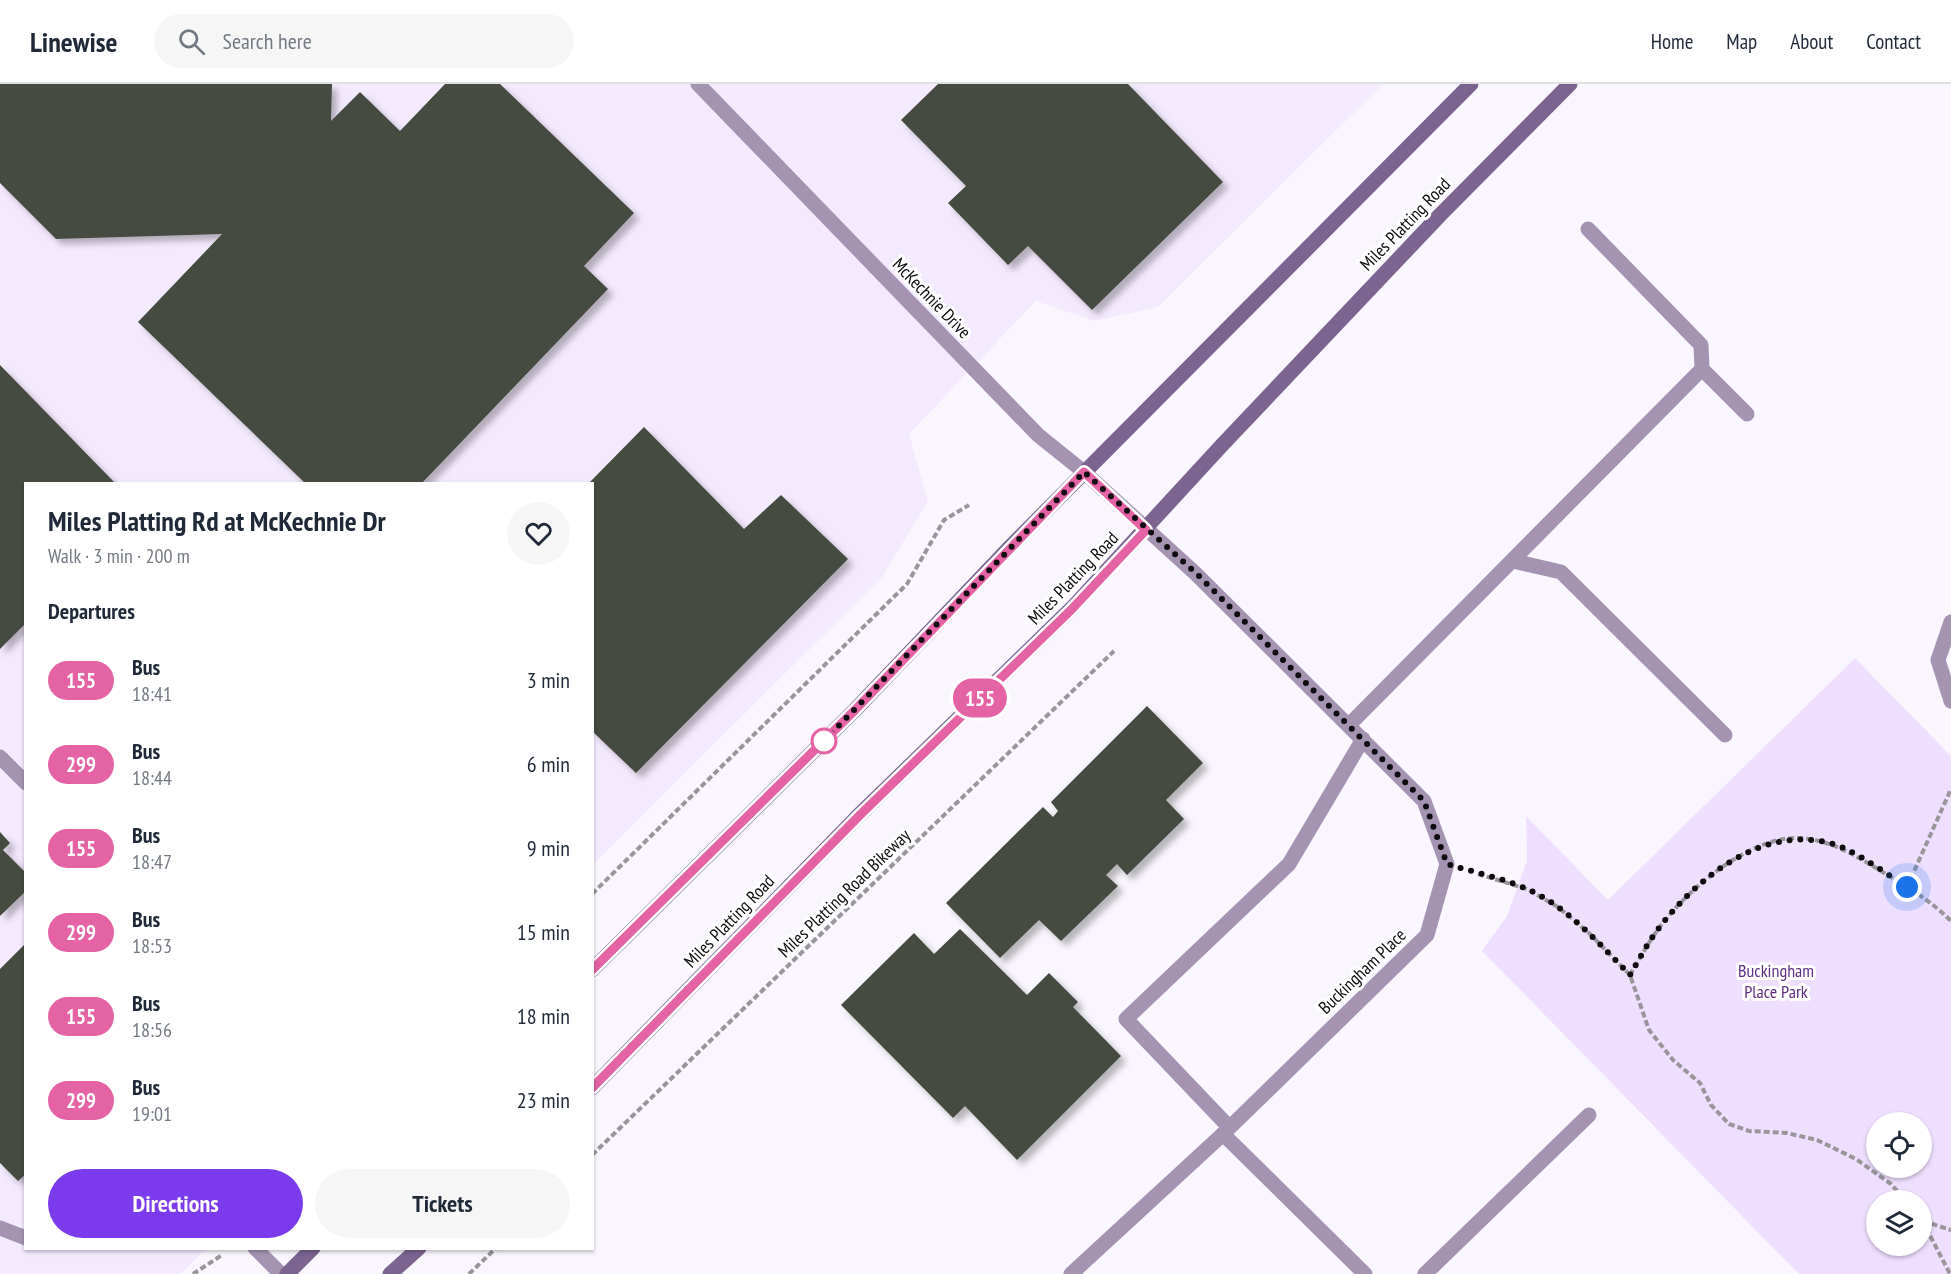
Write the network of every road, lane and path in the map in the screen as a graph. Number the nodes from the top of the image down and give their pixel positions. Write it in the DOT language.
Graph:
graph roads {
  1 [pos="698,84"];
  2 [pos="1472,84"];
  3 [pos="1570,84"];
  4 [pos="1588,229"];
  5 [pos="1701,369"];
  6 [pos="1747,414"];
  7 [pos="1084,472"];
  8 [pos="969,505"];
  9 [pos="1146,530"];
  10 [pos="1513,561"];
  11 [pos="1951,622"];
  12 [pos="1114,651"];
  13 [pos="1951,701"];
  14 [pos="1349,725"];
  15 [pos="1725,735"];
  16 [pos="1363,739"];
  17 [pos="0,757"];
  18 [pos="24,781"];
  19 [pos="1951,789"];
  20 [pos="1447,864"];
  21 [pos="1907,887"];
  22 [pos="594,892"];
  23 [pos="1951,921"];
  24 [pos="594,968"];
  25 [pos="1630,975"];
  26 [pos="594,1086"];
  27 [pos="1589,1115"];
  28 [pos="1226,1131"];
  29 [pos="594,1153"];
  30 [pos="1896,1190"];
  31 [pos="1932,1223"];
  32 [pos="0,1228"];
  33 [pos="1951,1230"];
  34 [pos="24,1237"];
  35 [pos="1932,1239"];
  36 [pos="257,1250"];
  37 [pos="311,1250"];
  38 [pos="417,1250"];
  39 [pos="494,1250"];
  40 [pos="223,1254"];
  41 [pos="193,1274"];
  42 [pos="281,1274"];
  43 [pos="287,1274"];
  44 [pos="390,1274"];
  45 [pos="469,1274"];
  46 [pos="1071,1274"];
  47 [pos="1365,1274"];
  48 [pos="1425,1274"];
  49 [pos="1950,1274"];
  1 -- 7 [label="street, McKechnie Drive"];
  2 -- 7 [label="main road"];
  3 -- 9 [label="main road, Miles Platting Road"];
  4 -- 5 [label="street"];
  5 -- 6 [label="street"];
  5 -- 10 [label="street"];
  7 -- 9 [label="street, McKechnie Drive"];
  7 -- 24 [label="main road"];
  8 -- 22 [label="path"];
  9 -- 14 [label="street"];
  9 -- 26 [label="main road, Miles Platting Road"];
  10 -- 14 [label="street"];
  10 -- 15 [label="street"];
  11 -- 13 [label="street"];
  12 -- 29 [label="path, Miles Platting Road Bikeway"];
  14 -- 16 [label="street"];
  16 -- 20 [label="street"];
  16 -- 28 [label="street"];
  17 -- 18 [label="street"];
  19 -- 21 [label="path"];
  20 -- 25 [label="path"];
  20 -- 28 [label="street, Buckingham Place"];
  21 -- 23 [label="path"];
  21 -- 25 [label="path"];
  25 -- 30 [label="path"];
  27 -- 48 [label="street"];
  28 -- 46 [label="street, Buckingham Place"];
  28 -- 47 [label="street"];
  31 -- 33 [label="path"];
  32 -- 34 [label="street"];
  35 -- 49 [label="path"];
  36 -- 42 [label="street"];
  37 -- 43 [label="main road"];
  38 -- 44 [label="main road"];
  39 -- 45 [label="path"];
  40 -- 41 [label="path"];
}
